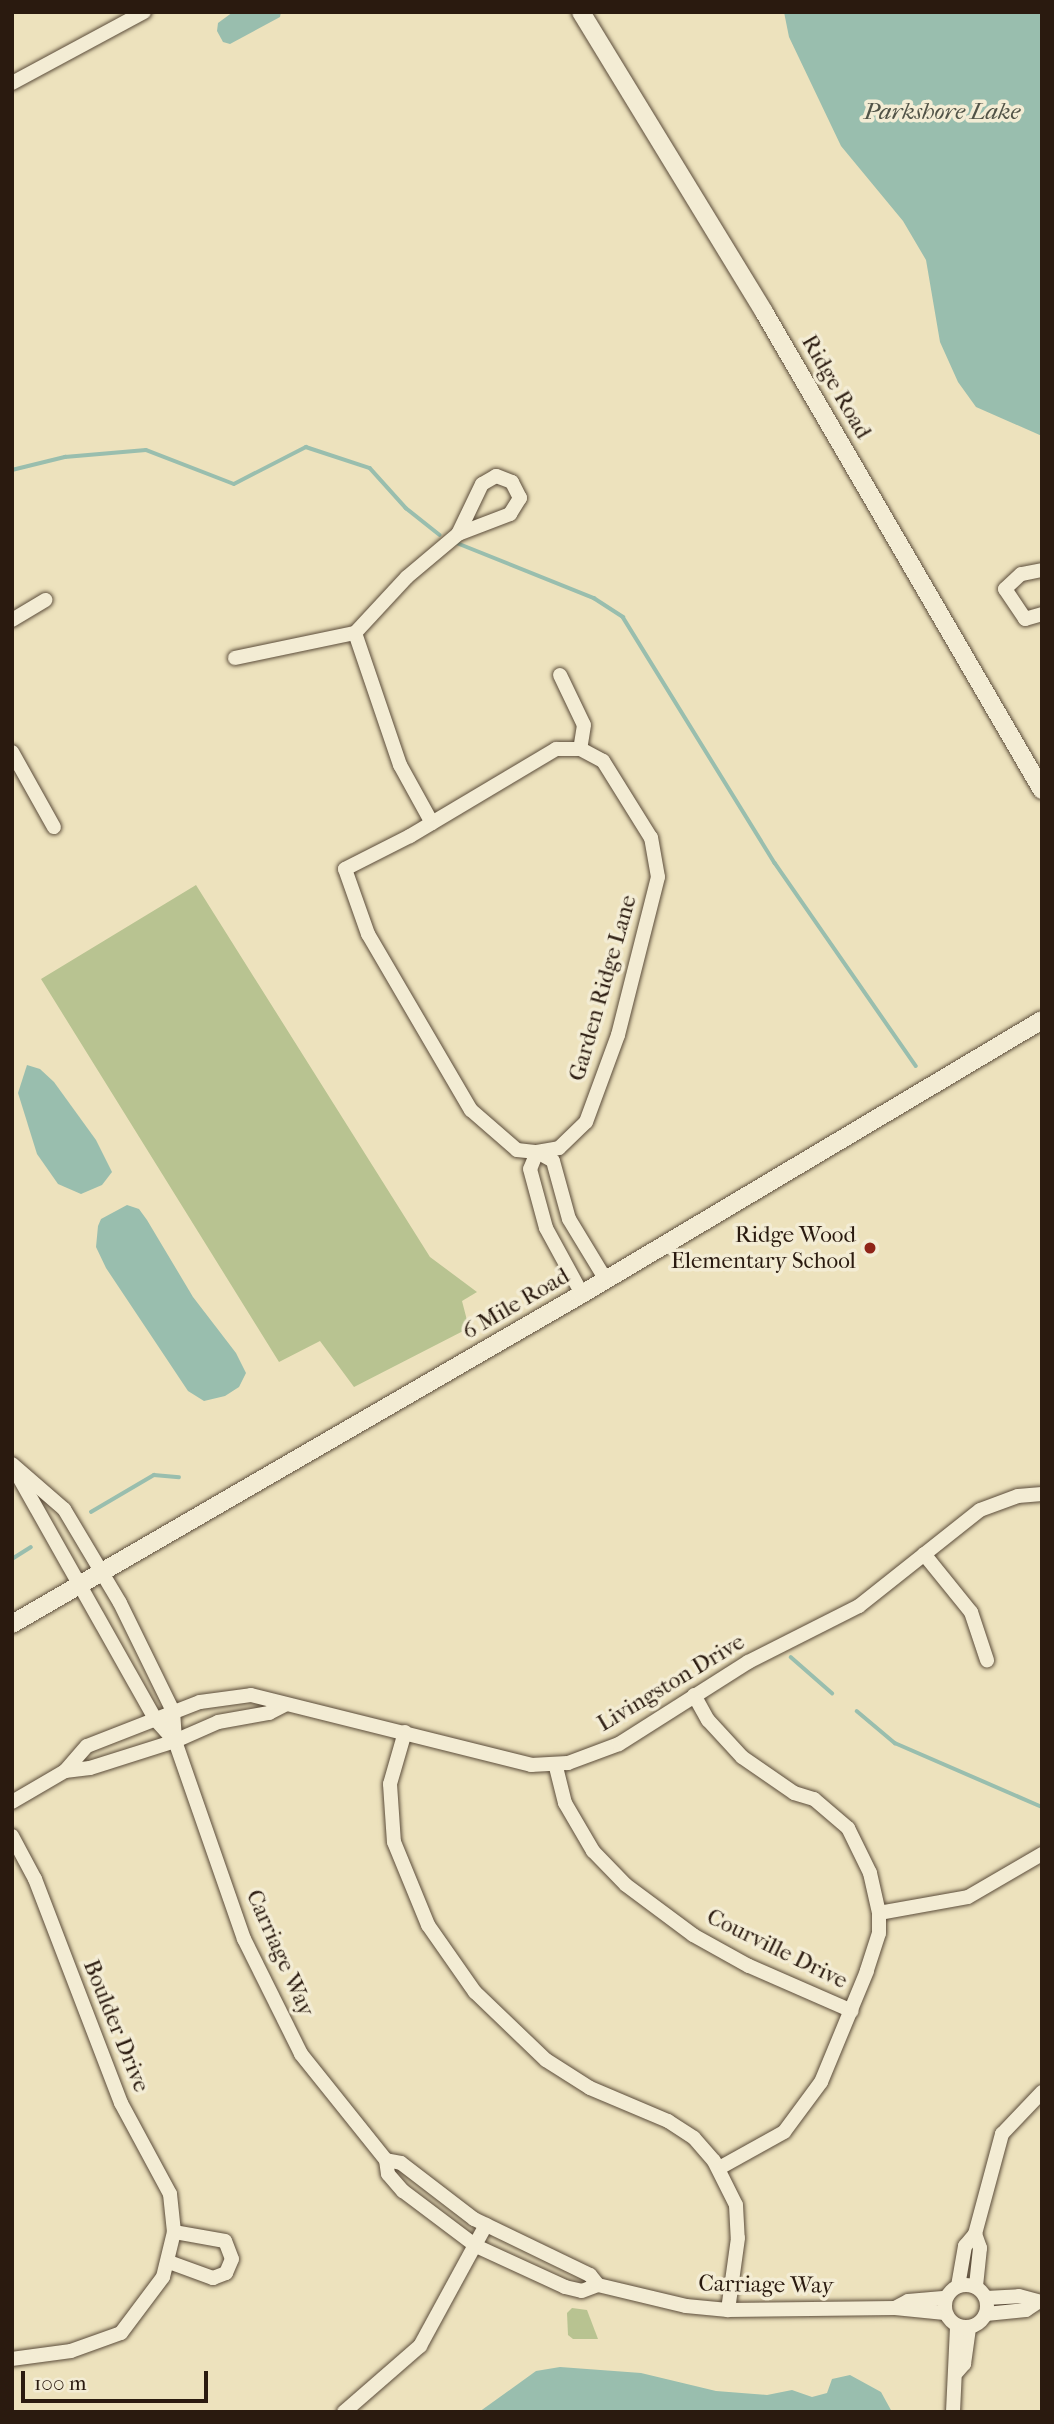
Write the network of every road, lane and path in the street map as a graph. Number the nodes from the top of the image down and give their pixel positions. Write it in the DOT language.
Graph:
graph roads {
  1 [pos="144,12"];
  2 [pos="581,12"];
  3 [pos="12,83"];
  4 [pos="458,534"];
  5 [pos="1042,570"];
  6 [pos="45,600"];
  7 [pos="1042,614"];
  8 [pos="12,620"];
  9 [pos="355,633"];
  10 [pos="235,659"];
  11 [pos="561,676"];
  12 [pos="580,749"];
  13 [pos="12,752"];
  14 [pos="1042,790"];
  15 [pos="432,822"];
  16 [pos="54,827"];
  17 [pos="1042,1020"];
  18 [pos="537,1152"];
  19 [pos="606,1280"];
  20 [pos="582,1294"];
  21 [pos="12,1464"];
  22 [pos="1042,1494"];
  23 [pos="924,1554"];
  24 [pos="102,1571"];
  25 [pos="82,1583"];
  26 [pos="12,1624"];
  27 [pos="987,1660"];
  28 [pos="694,1695"];
  29 [pos="285,1705"];
  30 [pos="173,1711"];
  31 [pos="155,1718"];
  32 [pos="405,1732"];
  33 [pos="175,1741"];
  34 [pos="556,1767"];
  35 [pos="65,1771"];
  36 [pos="12,1802"];
  37 [pos="12,1836"];
  38 [pos="1042,1854"];
  39 [pos="879,1913"];
  40 [pos="852,2011"];
  41 [pos="1042,2092"];
  42 [pos="386,2160"];
  43 [pos="719,2168"];
  44 [pos="486,2225"];
  45 [pos="174,2232"];
  46 [pos="975,2234"];
  47 [pos="476,2246"];
  48 [pos="169,2262"];
  49 [pos="598,2285"];
  50 [pos="958,2286"];
  51 [pos="976,2286"];
  52 [pos="986,2298"];
  53 [pos="1040,2302"];
  54 [pos="946,2305"];
  55 [pos="728,2310"];
  56 [pos="986,2314"];
  57 [pos="963,2326"];
  58 [pos="12,2360"];
  59 [pos="344,2412"];
  60 [pos="953,2412"];
  1 -- 3 [label="street"];
  2 -- 14 [label="street, Ridge Road"];
  4 -- 4 [label="street"];
  4 -- 9 [label="street"];
  5 -- 7 [label="street"];
  6 -- 8 [label="street"];
  9 -- 10 [label="street"];
  9 -- 15 [label="street"];
  11 -- 12 [label="street"];
  12 -- 15 [label="street"];
  12 -- 18 [label="street, Garden Ridge Lane"];
  13 -- 16 [label="street"];
  15 -- 18 [label="street"];
  17 -- 19 [label="street, 6 Mile Road"];
  18 -- 19 [label="street"];
  18 -- 20 [label="street"];
  19 -- 20 [label="street, 6 Mile Road"];
  20 -- 24 [label="street, 6 Mile Road"];
  21 -- 24 [label="street, Carriage Way"];
  21 -- 25 [label="street, Carriage Way"];
  22 -- 23 [label="street, Livingston Drive"];
  23 -- 27 [label="street"];
  23 -- 28 [label="street, Livingston Drive"];
  24 -- 25 [label="street, 6 Mile Road"];
  24 -- 30 [label="street, Carriage Way"];
  25 -- 26 [label="street, 6 Mile Road"];
  25 -- 31 [label="street, Carriage Way"];
  28 -- 34 [label="street, Livingston Drive"];
  28 -- 39 [label="street"];
  29 -- 30 [label="street, Livingston Drive"];
  29 -- 32 [label="street, Livingston Drive"];
  29 -- 33 [label="street"];
  30 -- 31 [label="street, Livingston Drive"];
  30 -- 33 [label="street, Carriage Way"];
  31 -- 33 [label="street, Carriage Way"];
  31 -- 35 [label="street, Livingston Drive"];
  32 -- 34 [label="street, Livingston Drive"];
  32 -- 43 [label="street"];
  33 -- 35 [label="street"];
  33 -- 42 [label="street, Carriage Way"];
  34 -- 40 [label="street, Courville Drive"];
  35 -- 36 [label="street"];
  37 -- 45 [label="street, Boulder Drive"];
  38 -- 39 [label="street"];
  39 -- 40 [label="street"];
  40 -- 43 [label="street"];
  41 -- 46 [label="street"];
  42 -- 44 [label="street, Carriage Way"];
  42 -- 47 [label="street, Carriage Way"];
  43 -- 55 [label="street"];
  44 -- 47 [label="street"];
  44 -- 49 [label="street, Carriage Way"];
  45 -- 48 [label="street, Boulder Drive"];
  45 -- 48 [label="street"];
  46 -- 50 [label="street"];
  46 -- 51 [label="street"];
  47 -- 49 [label="street, Carriage Way"];
  47 -- 59 [label="street"];
  48 -- 58 [label="street, Boulder Drive"];
  49 -- 55 [label="street, Carriage Way"];
  50 -- 51 [label="street"];
  50 -- 54 [label="street"];
  51 -- 52 [label="street"];
  52 -- 53 [label="street"];
  52 -- 56 [label="street"];
  53 -- 56 [label="street"];
  54 -- 55 [label="street, Carriage Way"];
  54 -- 57 [label="street"];
  56 -- 57 [label="street"];
  57 -- 60 [label="street"];
}
